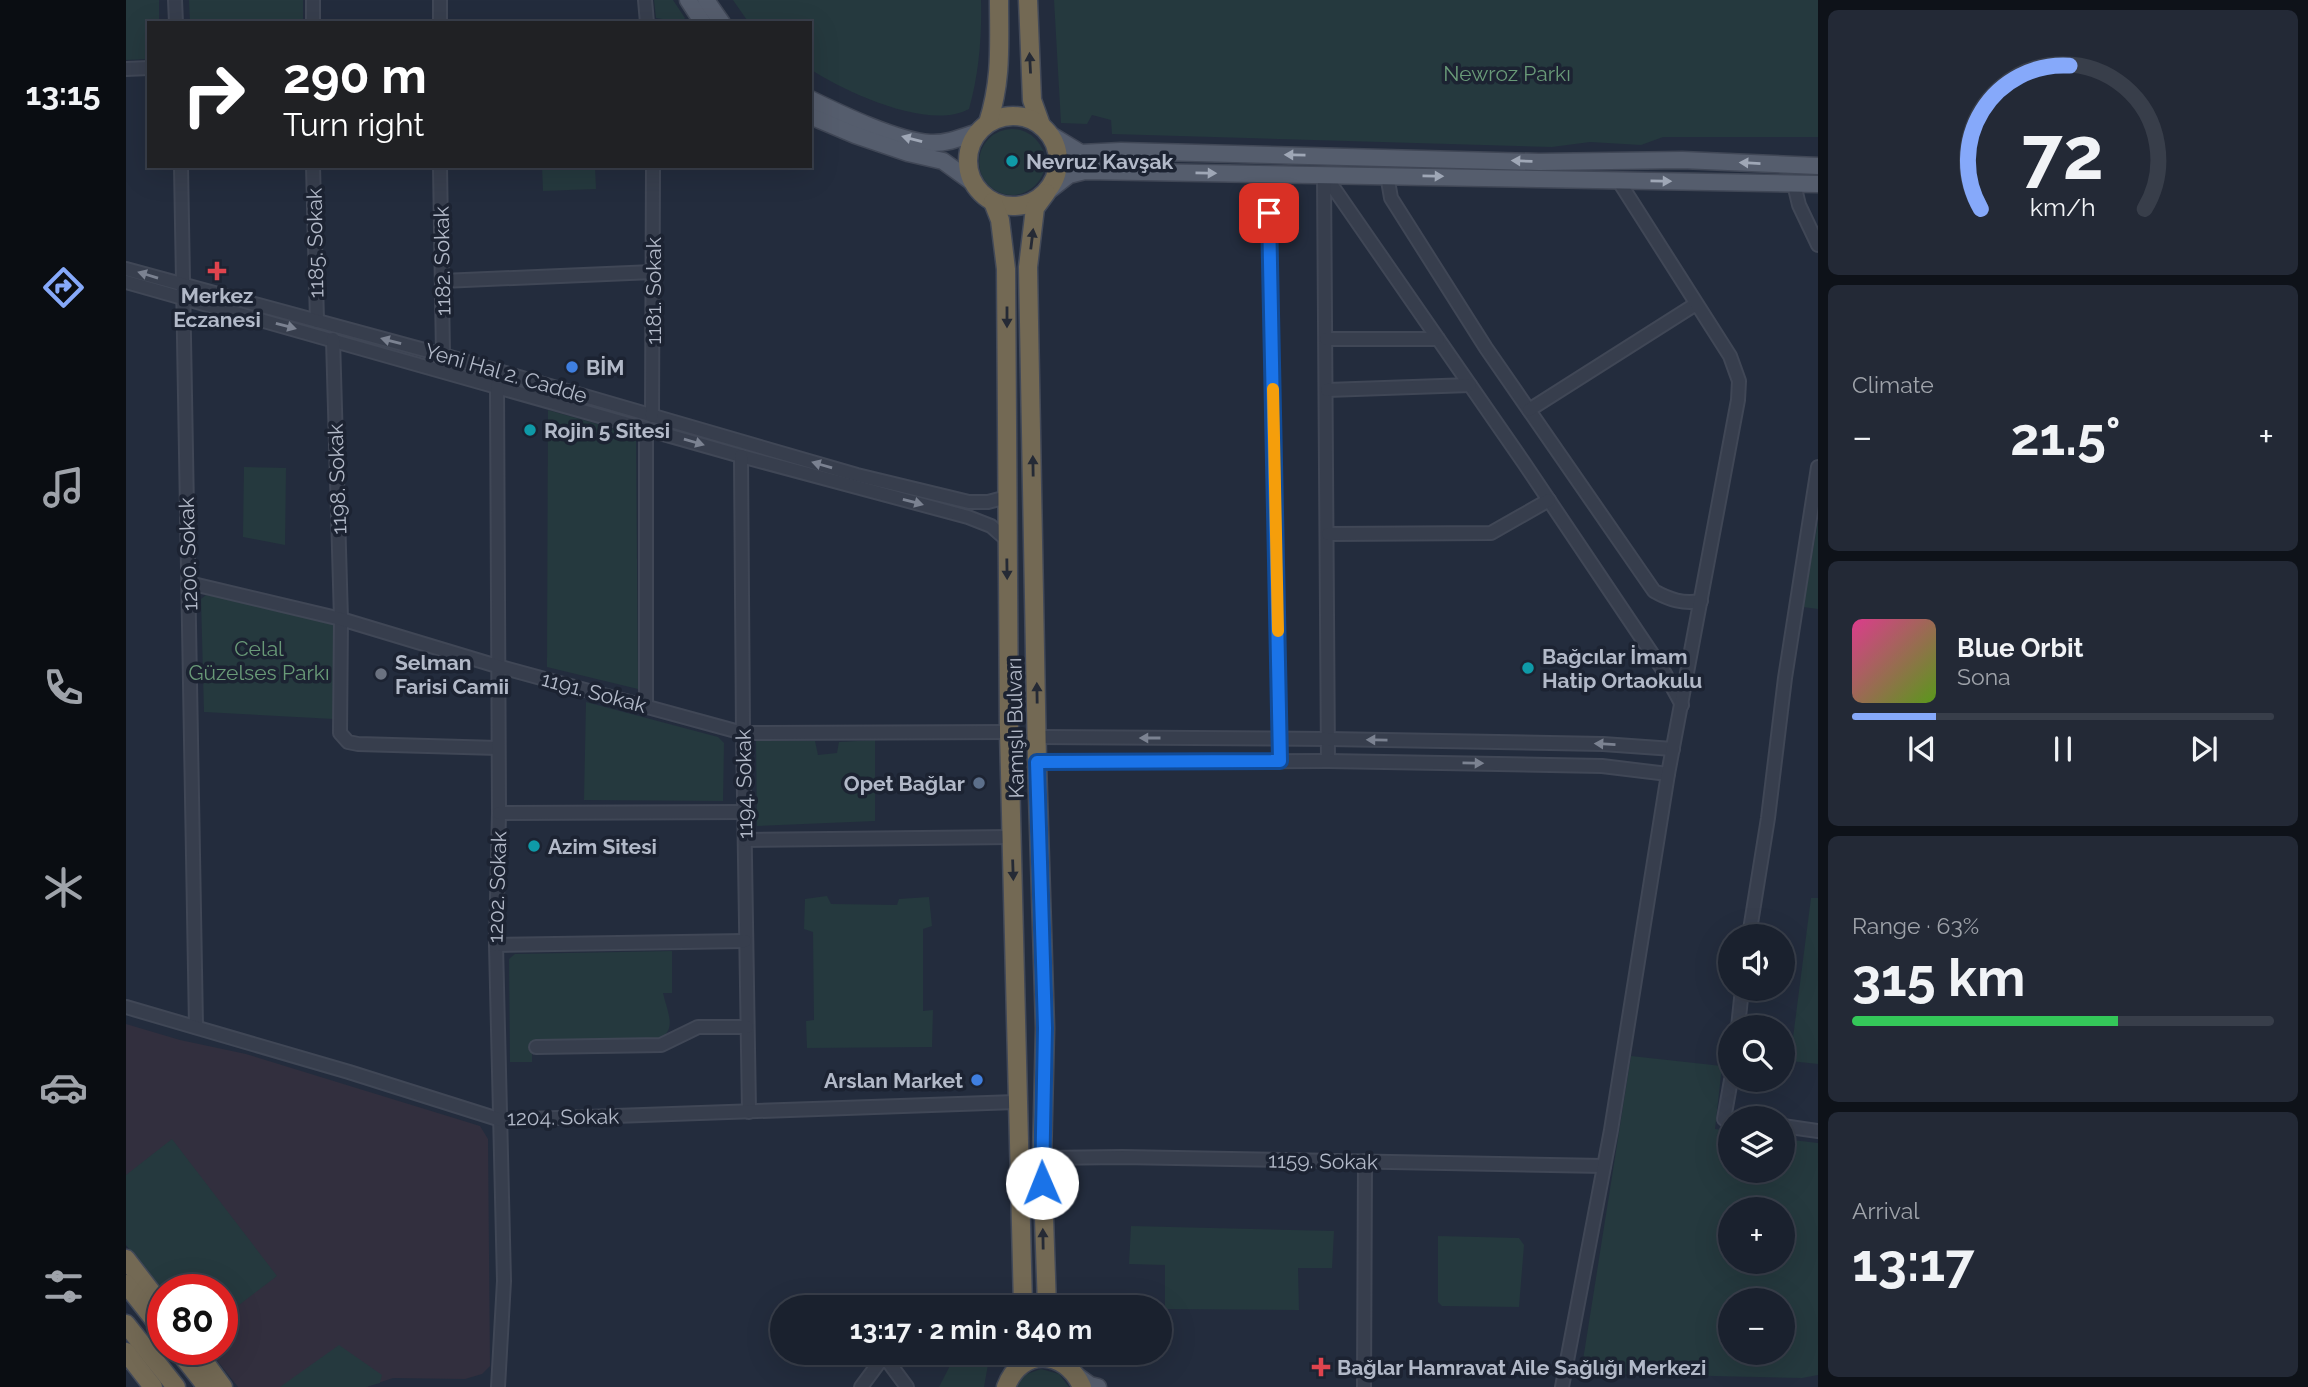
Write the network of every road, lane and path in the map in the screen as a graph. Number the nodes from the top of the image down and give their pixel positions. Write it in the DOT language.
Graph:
graph roads {
  1 [pos="175,0"];
  2 [pos="313,0"];
  3 [pos="440,0"];
  4 [pos="645,0"];
  5 [pos="688,0"];
  6 [pos="706,0"];
  7 [pos="999,0"];
  8 [pos="1028,0"];
  9 [pos="176,21"];
  10 [pos="313,21"];
  11 [pos="440,21"];
  12 [pos="647,21"];
  13 [pos="702,21"];
  14 [pos="721,21"];
  15 [pos="147,68"];
  16 [pos="126,69"];
  17 [pos="812,100"];
  18 [pos="812,117"];
  19 [pos="983,127"];
  20 [pos="1044,129"];
  21 [pos="1818,166"];
  22 [pos="181,168"];
  23 [pos="313,168"];
  24 [pos="440,168"];
  25 [pos="653,168"];
  26 [pos="1324,174"];
  27 [pos="1387,175"];
  28 [pos="1618,180"];
  29 [pos="972,182"];
  30 [pos="1794,184"];
  31 [pos="1818,184"];
  32 [pos="1046,192"];
  33 [pos="992,202"];
  34 [pos="1269,213"];
  35 [pos="1818,244"];
  36 [pos="126,269"];
  37 [pos="653,272"];
  38 [pos="442,281"];
  39 [pos="126,282"];
  40 [pos="183,293"];
  41 [pos="1696,304"];
  42 [pos="317,320"];
  43 [pos="333,339"];
  44 [pos="1326,339"];
  45 [pos="1438,339"];
  46 [pos="443,355"];
  47 [pos="1470,385"];
  48 [pos="497,386"];
  49 [pos="1327,390"];
  50 [pos="1529,410"];
  51 [pos="652,416"];
  52 [pos="646,429"];
  53 [pos="741,456"];
  54 [pos="1818,467"];
  55 [pos="1007,496"];
  56 [pos="1549,500"];
  57 [pos="1328,534"];
  58 [pos="1007,540"];
  59 [pos="189,583"];
  60 [pos="1701,601"];
  61 [pos="341,619"];
  62 [pos="497,666"];
  63 [pos="1682,705"];
  64 [pos="646,706"];
  65 [pos="743,733"];
  66 [pos="1009,733"];
  67 [pos="1038,737"];
  68 [pos="1280,738"];
  69 [pos="1328,739"];
  70 [pos="498,748"];
  71 [pos="1673,749"];
  72 [pos="1280,761"];
  73 [pos="1328,761"];
  74 [pos="1037,762"];
  75 [pos="1668,774"];
  76 [pos="746,812"];
  77 [pos="499,813"];
  78 [pos="1012,837"];
  79 [pos="745,839"];
  80 [pos="1751,924"];
  81 [pos="745,941"];
  82 [pos="495,945"];
  83 [pos="126,1007"];
  84 [pos="197,1027"];
  85 [pos="747,1027"];
  86 [pos="536,1047"];
  87 [pos="1016,1102"];
  88 [pos="750,1112"];
  89 [pos="501,1119"];
  90 [pos="1795,1128"];
  91 [pos="1818,1131"];
  92 [pos="1042,1158"];
  93 [pos="1366,1161"];
  94 [pos="1604,1167"];
  95 [pos="126,1259"];
  96 [pos="126,1284"];
  97 [pos="147,1286"];
  98 [pos="1023,1295"];
  99 [pos="1047,1295"];
  100 [pos="147,1311"];
  101 [pos="126,1324"];
  102 [pos="126,1352"];
  103 [pos="190,1365"];
  104 [pos="207,1365"];
  105 [pos="1016,1365"];
  106 [pos="1067,1365"];
  107 [pos="1079,1381"];
  108 [pos="153,1387"];
  109 [pos="176,1387"];
  110 [pos="207,1387"];
  111 [pos="223,1387"];
  112 [pos="498,1387"];
  113 [pos="861,1387"];
  114 [pos="907,1387"];
  115 [pos="1006,1387"];
  116 [pos="1098,1387"];
  117 [pos="1364,1387"];
  118 [pos="1562,1387"];
  1 -- 9 [label="street"];
  2 -- 10 [label="street"];
  3 -- 11 [label="street"];
  4 -- 12 [label="street"];
  5 -- 13 [label="main road"];
  6 -- 14 [label="main road"];
  7 -- 19 [label="highway"];
  20 -- 8 [label="highway, one-way"];
  15 -- 16 [label="street"];
  19 -- 17 [label="main road, one-way"];
  18 -- 29 [label="main road"];
  19 -- 20 [label="highway"];
  19 -- 29 [label="highway"];
  21 -- 20 [label="main road, one-way"];
  20 -- 32 [label="highway"];
  22 -- 40 [label="street, 1200. Sokak"];
  23 -- 42 [label="street, 1185. Sokak"];
  24 -- 38 [label="street, 1182. Sokak"];
  25 -- 37 [label="street, 1181. Sokak"];
  26 -- 27 [label="main road"];
  32 -- 26 [label="main road, one-way"];
  26 -- 44 [label="street"];
  26 -- 45 [label="street"];
  27 -- 28 [label="main road, one-way"];
  27 -- 50 [label="street"];
  28 -- 30 [label="main road, one-way"];
  28 -- 41 [label="street"];
  29 -- 33 [label="highway"];
  30 -- 31 [label="main road"];
  30 -- 35 [label="street"];
  32 -- 33 [label="highway"];
  67 -- 32 [label="highway, Kamışlı Bulvarı, one-way"];
  33 -- 55 [label="highway, Kamışlı Bulvarı, one-way"];
  34 -- 68 [label="street"];
  40 -- 36 [label="street, Yeni Hal 2. Cadde, one-way"];
  37 -- 38 [label="street"];
  37 -- 51 [label="street, 1181. Sokak"];
  38 -- 46 [label="street, 1182. Sokak"];
  39 -- 40 [label="street"];
  40 -- 42 [label="street, Yeni Hal 2. Cadde"];
  40 -- 43 [label="street, one-way"];
  40 -- 59 [label="street, 1200. Sokak"];
  41 -- 50 [label="street"];
  41 -- 60 [label="street"];
  46 -- 42 [label="street, Yeni Hal 2. Cadde, one-way"];
  43 -- 48 [label="street"];
  43 -- 61 [label="street, 1198. Sokak"];
  44 -- 45 [label="street"];
  44 -- 49 [label="street"];
  45 -- 47 [label="street"];
  46 -- 51 [label="street, Yeni Hal 2. Cadde"];
  47 -- 49 [label="street"];
  47 -- 56 [label="street"];
  48 -- 52 [label="street"];
  48 -- 62 [label="street, 1202. Sokak"];
  49 -- 57 [label="street"];
  50 -- 60 [label="street"];
  55 -- 51 [label="street, Yeni Hal 2. Cadde, one-way"];
  52 -- 53 [label="street, one-way"];
  52 -- 64 [label="street"];
  53 -- 58 [label="street, one-way"];
  53 -- 65 [label="street, 1194. Sokak"];
  54 -- 80 [label="street"];
  55 -- 58 [label="highway, Kamışlı Bulvarı"];
  56 -- 57 [label="street"];
  56 -- 63 [label="street"];
  57 -- 69 [label="street"];
  58 -- 66 [label="highway, Kamışlı Bulvarı, one-way"];
  59 -- 61 [label="street, 1191. Sokak"];
  59 -- 84 [label="street, 1200. Sokak"];
  60 -- 63 [label="street"];
  61 -- 62 [label="street, 1191. Sokak"];
  61 -- 70 [label="street, 1198. Sokak"];
  62 -- 64 [label="street, 1191. Sokak"];
  62 -- 70 [label="street, 1202. Sokak"];
  63 -- 71 [label="street"];
  64 -- 65 [label="street, 1191. Sokak"];
  65 -- 66 [label="street, 1191. Sokak"];
  65 -- 76 [label="street, 1194. Sokak"];
  66 -- 78 [label="highway, Kamışlı Bulvarı"];
  68 -- 67 [label="street, one-way"];
  67 -- 74 [label="highway, Kamışlı Bulvarı"];
  68 -- 69 [label="street"];
  68 -- 72 [label="street"];
  71 -- 69 [label="street, one-way"];
  69 -- 73 [label="street"];
  70 -- 77 [label="street, 1202. Sokak"];
  71 -- 75 [label="street"];
  72 -- 73 [label="street"];
  72 -- 74 [label="street"];
  73 -- 75 [label="street, one-way"];
  74 -- 92 [label="highway, Kamışlı Bulvarı"];
  75 -- 94 [label="street"];
  76 -- 77 [label="street"];
  76 -- 79 [label="street, 1194. Sokak"];
  77 -- 82 [label="street, 1202. Sokak"];
  78 -- 79 [label="street"];
  78 -- 87 [label="highway, Kamışlı Bulvarı, one-way"];
  79 -- 81 [label="street, 1194. Sokak"];
  81 -- 82 [label="street"];
  81 -- 85 [label="street, 1194. Sokak"];
  82 -- 89 [label="street, 1202. Sokak"];
  83 -- 84 [label="street, 1204. Sokak"];
  84 -- 89 [label="street, 1204. Sokak"];
  85 -- 86 [label="street"];
  85 -- 88 [label="street, 1194. Sokak"];
  87 -- 88 [label="street, 1204. Sokak"];
  87 -- 98 [label="highway, Kamışlı Bulvarı"];
  88 -- 89 [label="street, 1204. Sokak"];
  89 -- 112 [label="street, 1202. Sokak"];
  90 -- 91 [label="street"];
  92 -- 93 [label="street, 1159. Sokak"];
  99 -- 92 [label="highway, Kamışlı Bulvarı, one-way"];
  93 -- 94 [label="street, 1159. Sokak"];
  93 -- 117 [label="street"];
  94 -- 118 [label="street"];
  95 -- 97 [label="highway"];
  96 -- 100 [label="highway"];
  101 -- 109 [label="highway"];
  102 -- 108 [label="highway"];
  103 -- 110 [label="highway"];
  104 -- 111 [label="highway"];
  105 -- 115 [label="highway"];
  106 -- 107 [label="highway"];
  107 -- 116 [label="main road"];
  113 -- 114 [label="street"];
}
